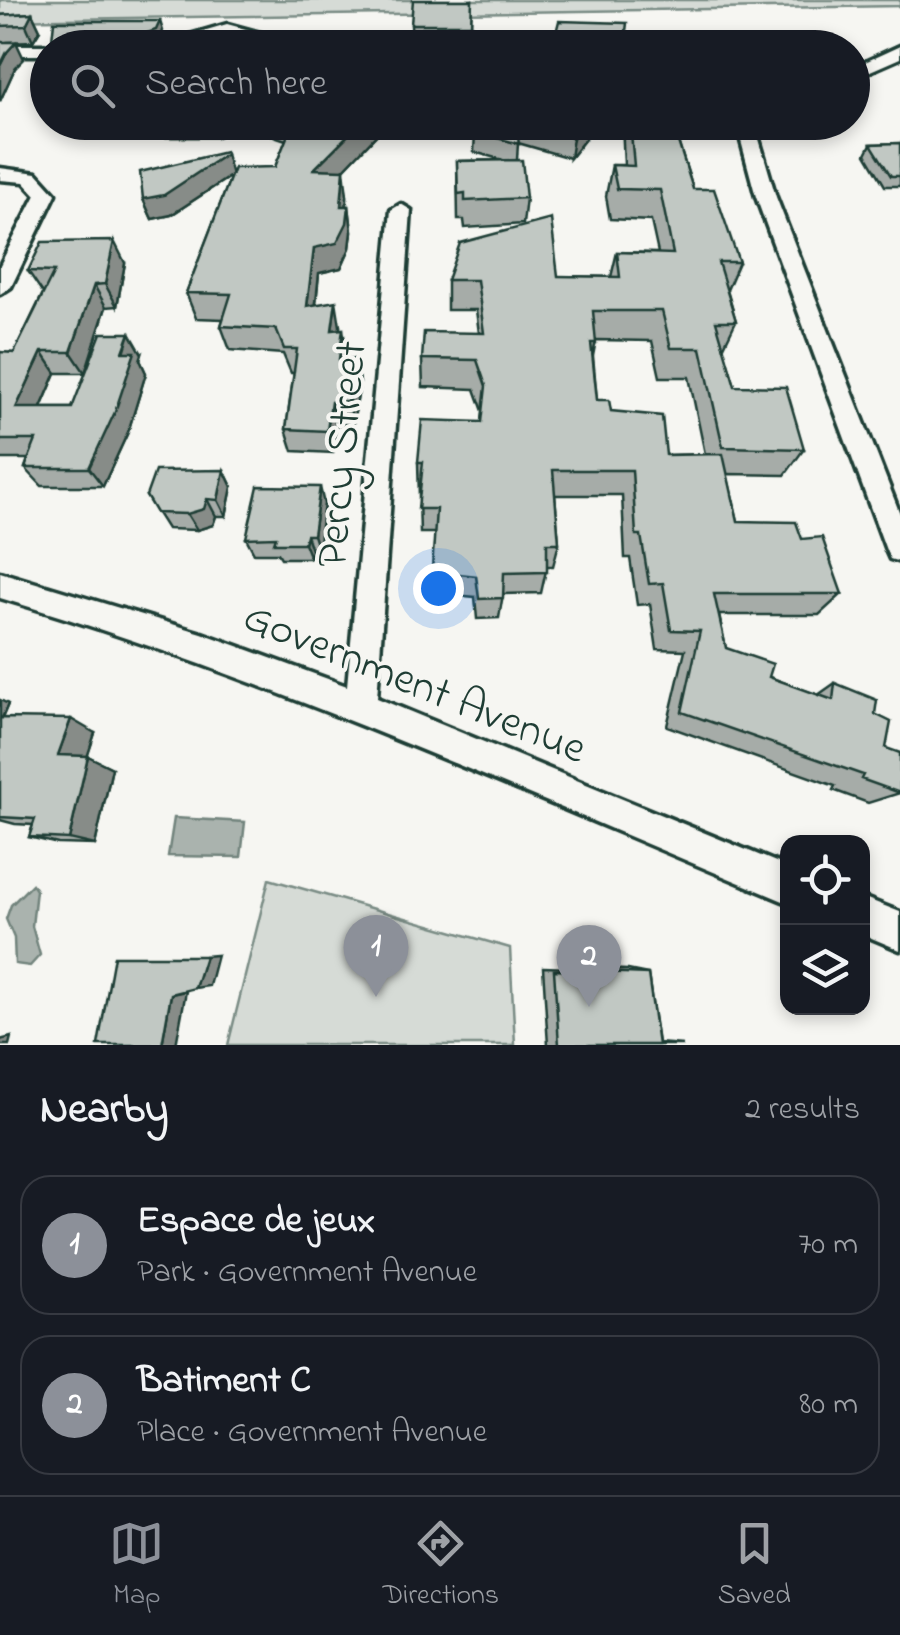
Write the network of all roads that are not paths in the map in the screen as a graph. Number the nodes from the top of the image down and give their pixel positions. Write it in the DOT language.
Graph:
graph roads {
  1 [pos="0,50"];
  2 [pos="30,50"];
  3 [pos="900,50"];
  4 [pos="870,67"];
  5 [pos="749,140"];
  6 [pos="7,175"];
  7 [pos="401,210"];
  8 [pos="0,287"];
  9 [pos="900,473"];
  10 [pos="871,474"];
  11 [pos="900,550"];
  12 [pos="0,585"];
  13 [pos="361,704"];
  14 [pos="780,882"];
  15 [pos="870,919"];
  16 [pos="900,931"];
  1 -- 2 [label="street"];
  3 -- 4 [label="street"];
  5 -- 10 [label="street"];
  6 -- 8 [label="street"];
  7 -- 13 [label="street, Percy Street"];
  9 -- 10 [label="street"];
  10 -- 11 [label="street"];
  12 -- 13 [label="street, Government Avenue"];
  13 -- 14 [label="street, Government Avenue"];
  15 -- 16 [label="street"];
}
